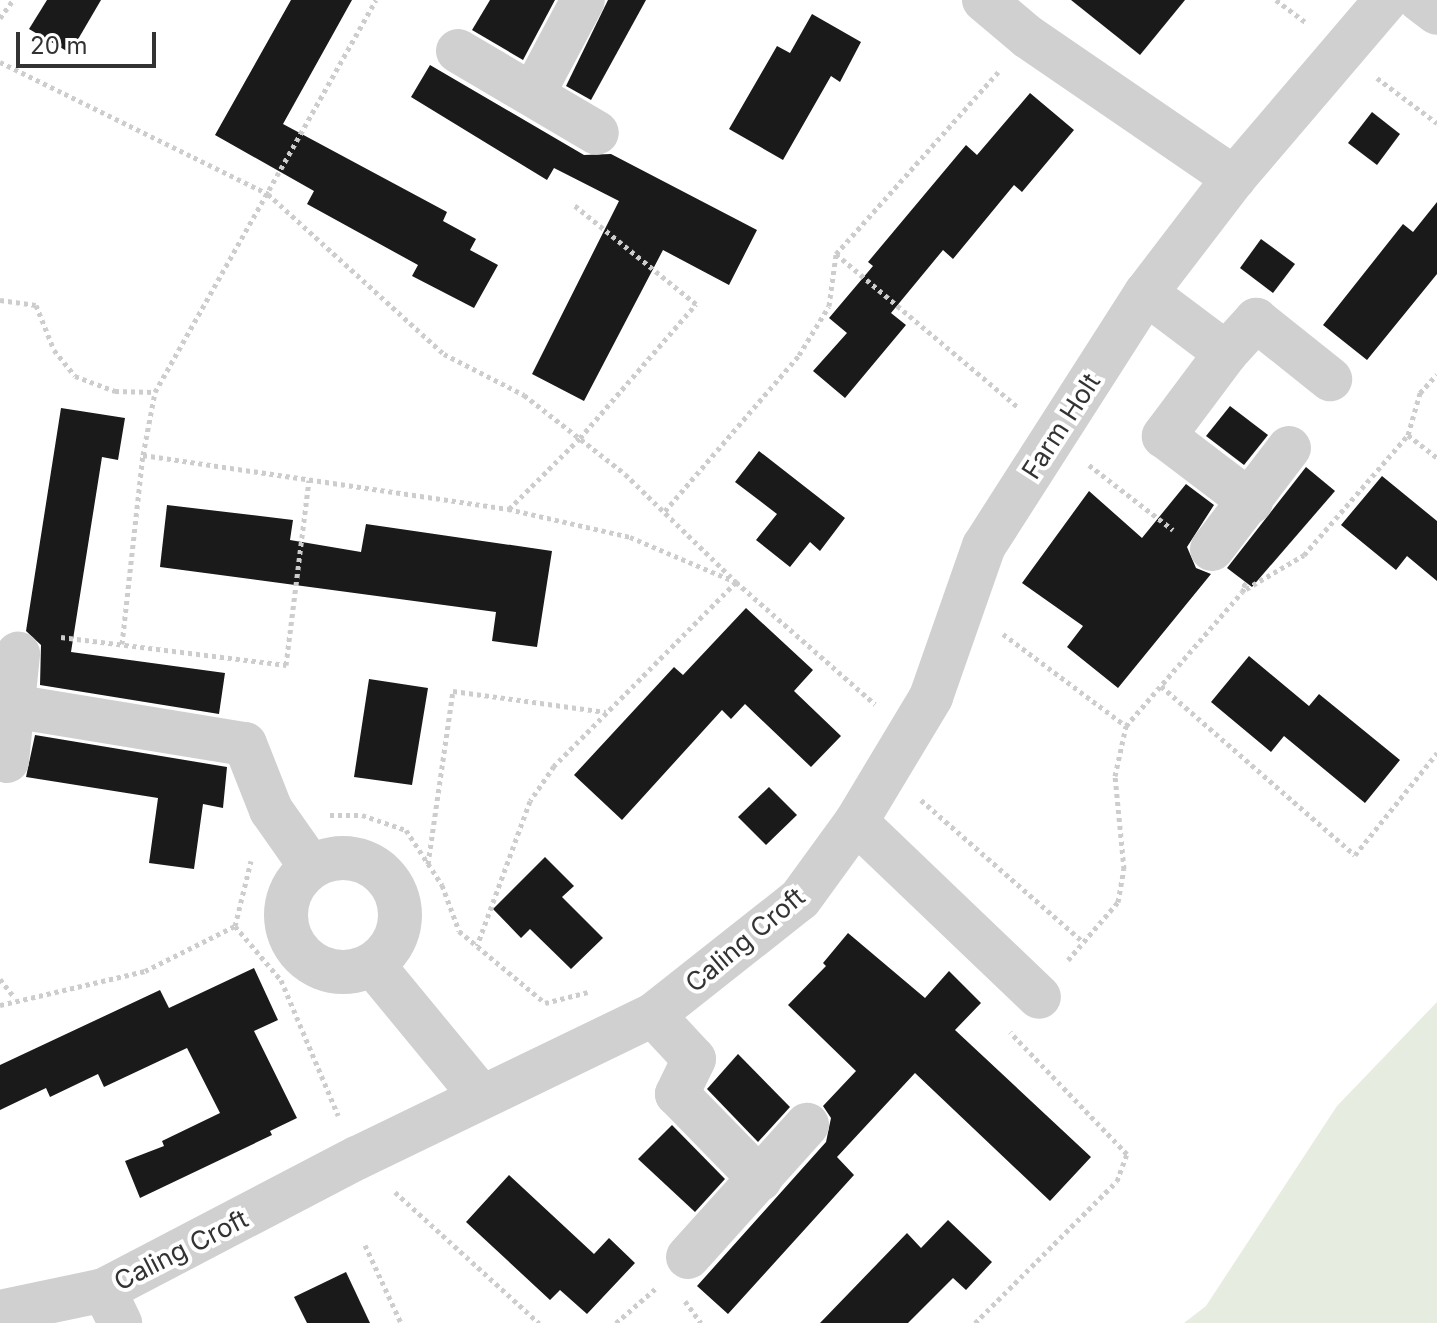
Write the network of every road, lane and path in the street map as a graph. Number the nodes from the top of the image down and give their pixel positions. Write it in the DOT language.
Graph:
graph roads {
  1 [pos="13,0"];
  2 [pos="376,0"];
  3 [pos="583,0"];
  4 [pos="984,0"];
  5 [pos="1386,0"];
  6 [pos="1420,0"];
  7 [pos="1437,13"];
  8 [pos="0,18"];
  9 [pos="1028,37"];
  10 [pos="458,51"];
  11 [pos="0,62"];
  12 [pos="533,94"];
  13 [pos="597,133"];
  14 [pos="1234,178"];
  15 [pos="268,194"];
  16 [pos="574,205"];
  17 [pos="1146,293"];
  18 [pos="0,300"];
  19 [pos="1226,353"];
  20 [pos="1437,374"];
  21 [pos="1330,379"];
  22 [pos="155,392"];
  23 [pos="1408,435"];
  24 [pos="580,438"];
  25 [pos="1289,448"];
  26 [pos="143,455"];
  27 [pos="1437,458"];
  28 [pos="309,479"];
  29 [pos="1251,502"];
  30 [pos="508,509"];
  31 [pos="665,511"];
  32 [pos="1212,549"];
  33 [pos="736,582"];
  34 [pos="964,604"];
  35 [pos="32,644"];
  36 [pos="122,644"];
  37 [pos="1161,686"];
  38 [pos="931,697"];
  39 [pos="12,706"];
  40 [pos="607,712"];
  41 [pos="1126,726"];
  42 [pos="898,752"];
  43 [pos="1437,753"];
  44 [pos="7,761"];
  45 [pos="856,822"];
  46 [pos="428,864"];
  47 [pos="311,867"];
  48 [pos="235,926"];
  49 [pos="1082,941"];
  50 [pos="477,946"];
  51 [pos="373,965"];
  52 [pos="0,979"];
  53 [pos="1039,997"];
  54 [pos="15,998"];
  55 [pos="653,1015"];
  56 [pos="482,1097"];
  57 [pos="807,1125"];
  58 [pos="357,1158"];
  59 [pos="760,1179"];
  60 [pos="365,1245"];
  61 [pos="673,1272"];
  62 [pos="112,1306"];
  63 [pos="0,1312"];
  64 [pos="401,1323"];
  65 [pos="539,1323"];
  66 [pos="616,1323"];
  67 [pos="975,1323"];
  1 -- 8 [label="path"];
  2 -- 15 [label="path"];
  3 -- 12 [label="street"];
  4 -- 9 [label="street"];
  5 -- 14 [label="street, Farm Holt"];
  6 -- 7 [label="street"];
  9 -- 14 [label="street"];
  9 -- 31 [label="path"];
  10 -- 12 [label="street"];
  11 -- 15 [label="path"];
  12 -- 13 [label="street"];
  14 -- 17 [label="street, Farm Holt"];
  15 -- 22 [label="path"];
  15 -- 24 [label="path"];
  16 -- 24 [label="path"];
  17 -- 19 [label="street"];
  17 -- 34 [label="street, Farm Holt"];
  18 -- 22 [label="path"];
  19 -- 21 [label="street"];
  19 -- 29 [label="street"];
  20 -- 23 [label="path"];
  22 -- 26 [label="path"];
  23 -- 27 [label="path"];
  23 -- 37 [label="path"];
  24 -- 30 [label="path"];
  24 -- 31 [label="path"];
  25 -- 29 [label="street"];
  26 -- 28 [label="path"];
  26 -- 36 [label="path"];
  28 -- 30 [label="path"];
  28 -- 36 [label="path"];
  29 -- 32 [label="street"];
  30 -- 33 [label="path"];
  31 -- 33 [label="path"];
  33 -- 40 [label="path"];
  33 -- 42 [label="path"];
  34 -- 38 [label="street, Farm Holt"];
  34 -- 41 [label="path"];
  35 -- 36 [label="path"];
  35 -- 39 [label="street"];
  37 -- 41 [label="path"];
  37 -- 43 [label="path"];
  38 -- 42 [label="street, Caling Croft"];
  39 -- 44 [label="street"];
  39 -- 47 [label="street"];
  40 -- 46 [label="path"];
  40 -- 50 [label="path"];
  41 -- 49 [label="path"];
  42 -- 45 [label="street, Caling Croft"];
  42 -- 49 [label="path"];
  45 -- 53 [label="street"];
  45 -- 55 [label="street, Caling Croft"];
  47 -- 51 [label="street"];
  47 -- 51 [label="street"];
  48 -- 58 [label="path"];
  49 -- 53 [label="path"];
  51 -- 56 [label="street"];
  52 -- 54 [label="path"];
  53 -- 67 [label="path"];
  55 -- 56 [label="street, Caling Croft"];
  55 -- 59 [label="street"];
  56 -- 58 [label="street, Caling Croft"];
  57 -- 59 [label="street"];
  58 -- 62 [label="street, Caling Croft"];
  58 -- 65 [label="path"];
  59 -- 61 [label="street"];
  60 -- 64 [label="path"];
  61 -- 66 [label="path"];
  62 -- 63 [label="street, Caling Croft"];
}
